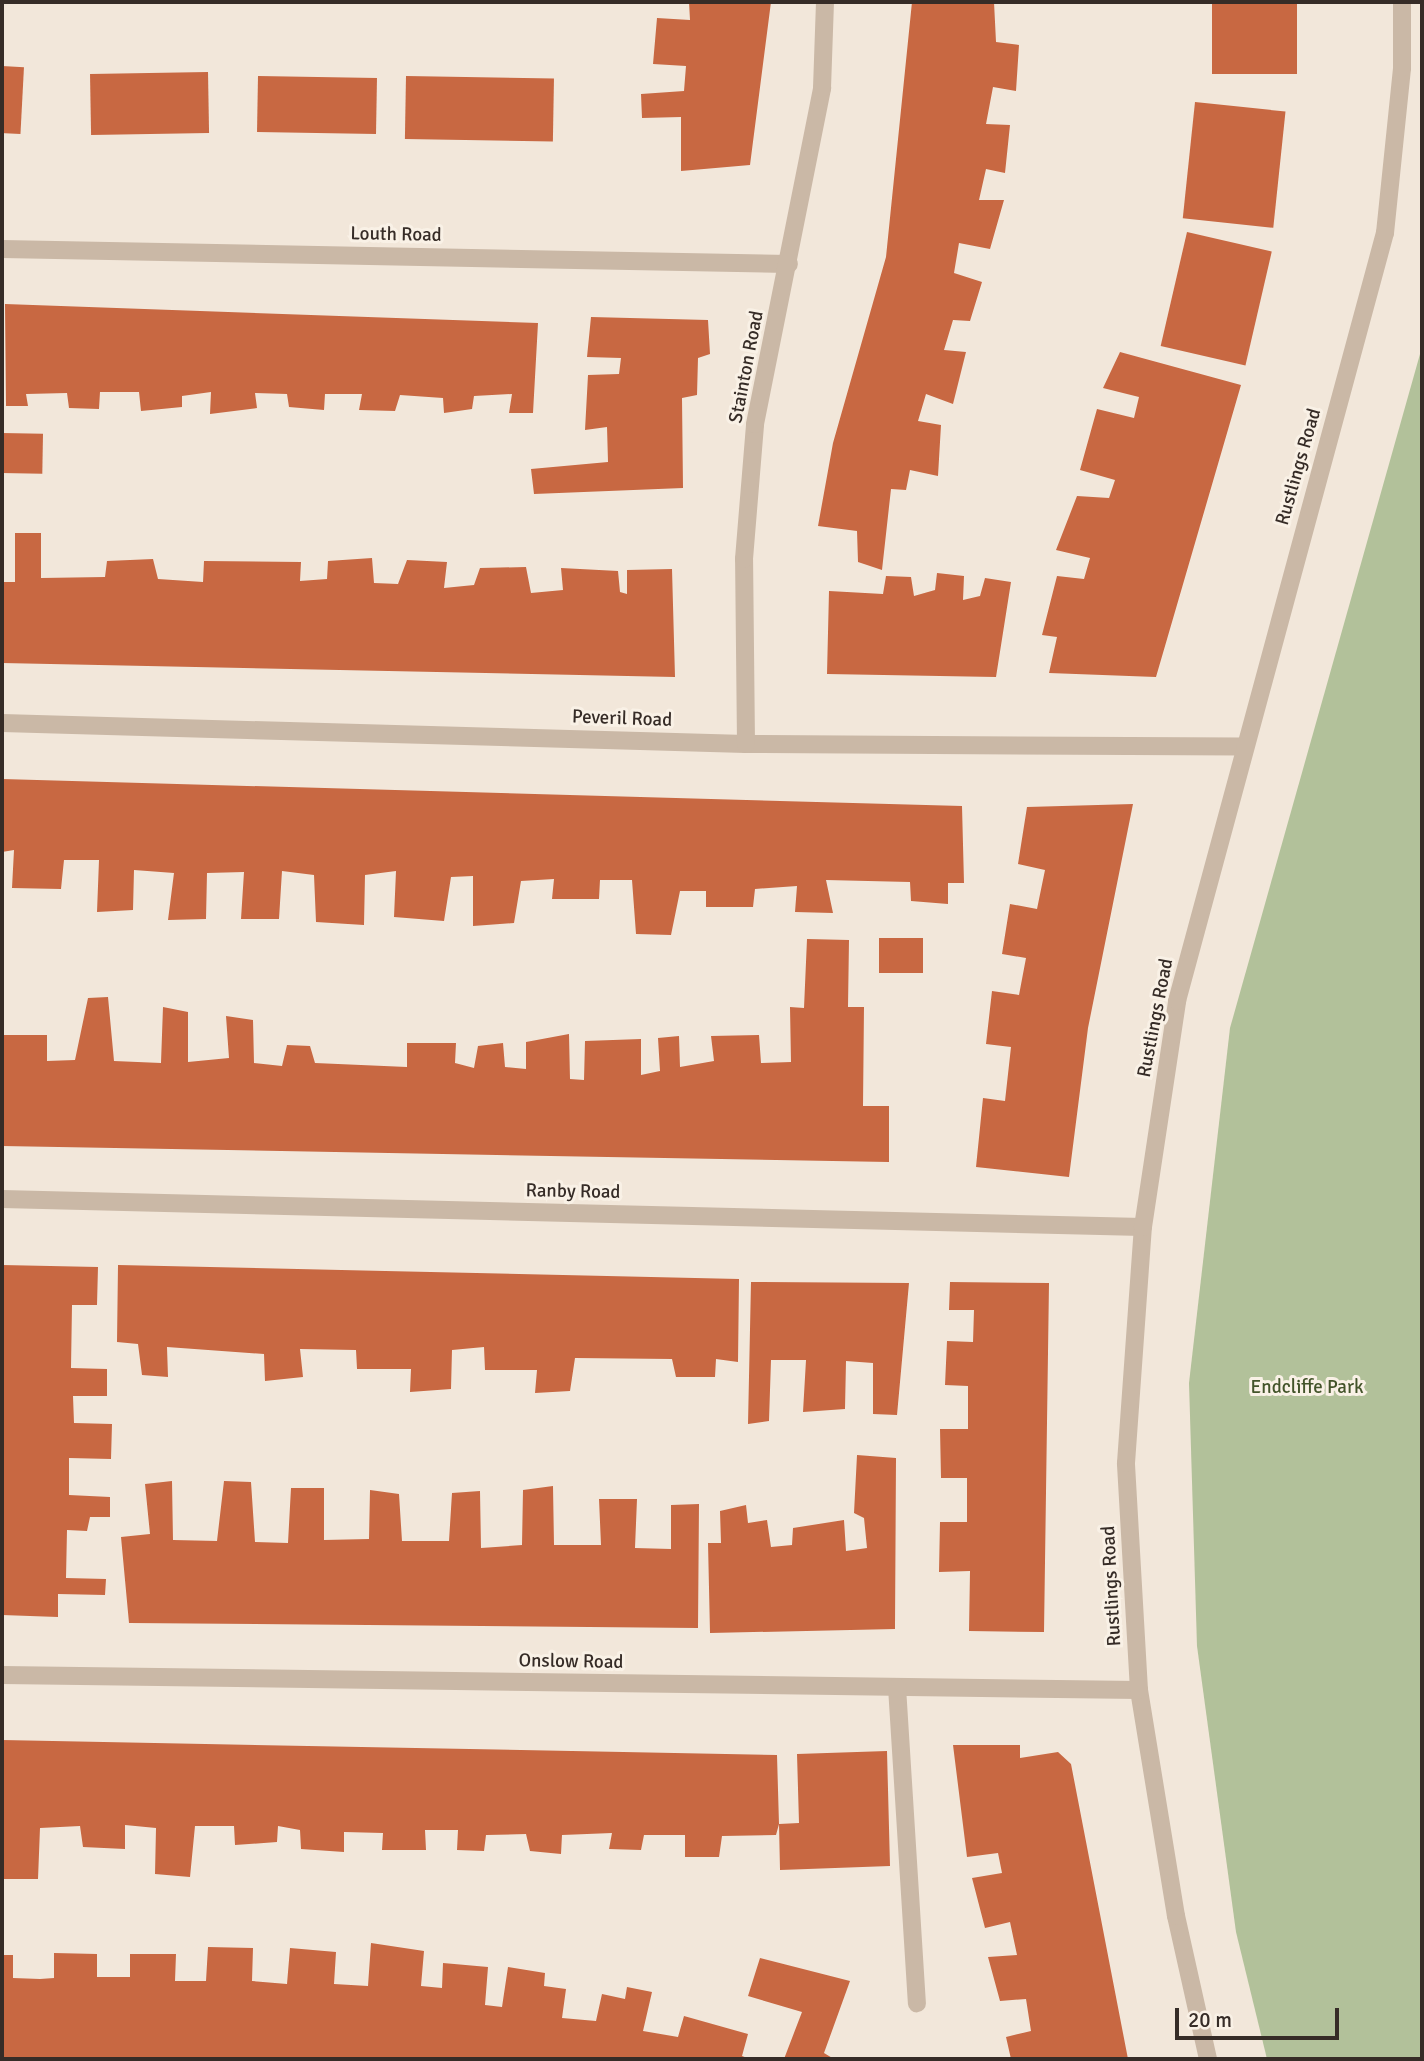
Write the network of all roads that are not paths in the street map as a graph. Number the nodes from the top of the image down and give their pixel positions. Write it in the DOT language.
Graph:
graph roads {
  1 [pos="825,2"];
  2 [pos="1402,2"];
  3 [pos="2,249"];
  4 [pos="789,264"];
  5 [pos="2,723"];
  6 [pos="746,744"];
  7 [pos="1242,747"];
  8 [pos="2,1199"];
  9 [pos="1143,1227"];
  10 [pos="2,1675"];
  11 [pos="897,1687"];
  12 [pos="1139,1690"];
  13 [pos="917,2003"];
  14 [pos="1208,2059"];
  1 -- 4 [label="street, Stainton Road"];
  2 -- 7 [label="street, Rustlings Road"];
  3 -- 4 [label="street, Louth Road"];
  4 -- 6 [label="street, Stainton Road"];
  5 -- 6 [label="street, Peveril Road"];
  6 -- 7 [label="street, Peveril Road"];
  7 -- 9 [label="street, Rustlings Road"];
  8 -- 9 [label="street, Ranby Road"];
  9 -- 12 [label="street, Rustlings Road"];
  10 -- 11 [label="street, Onslow Road"];
  11 -- 12 [label="street, Onslow Road"];
  11 -- 13 [label="street"];
  12 -- 14 [label="street, Rustlings Road"];
}
